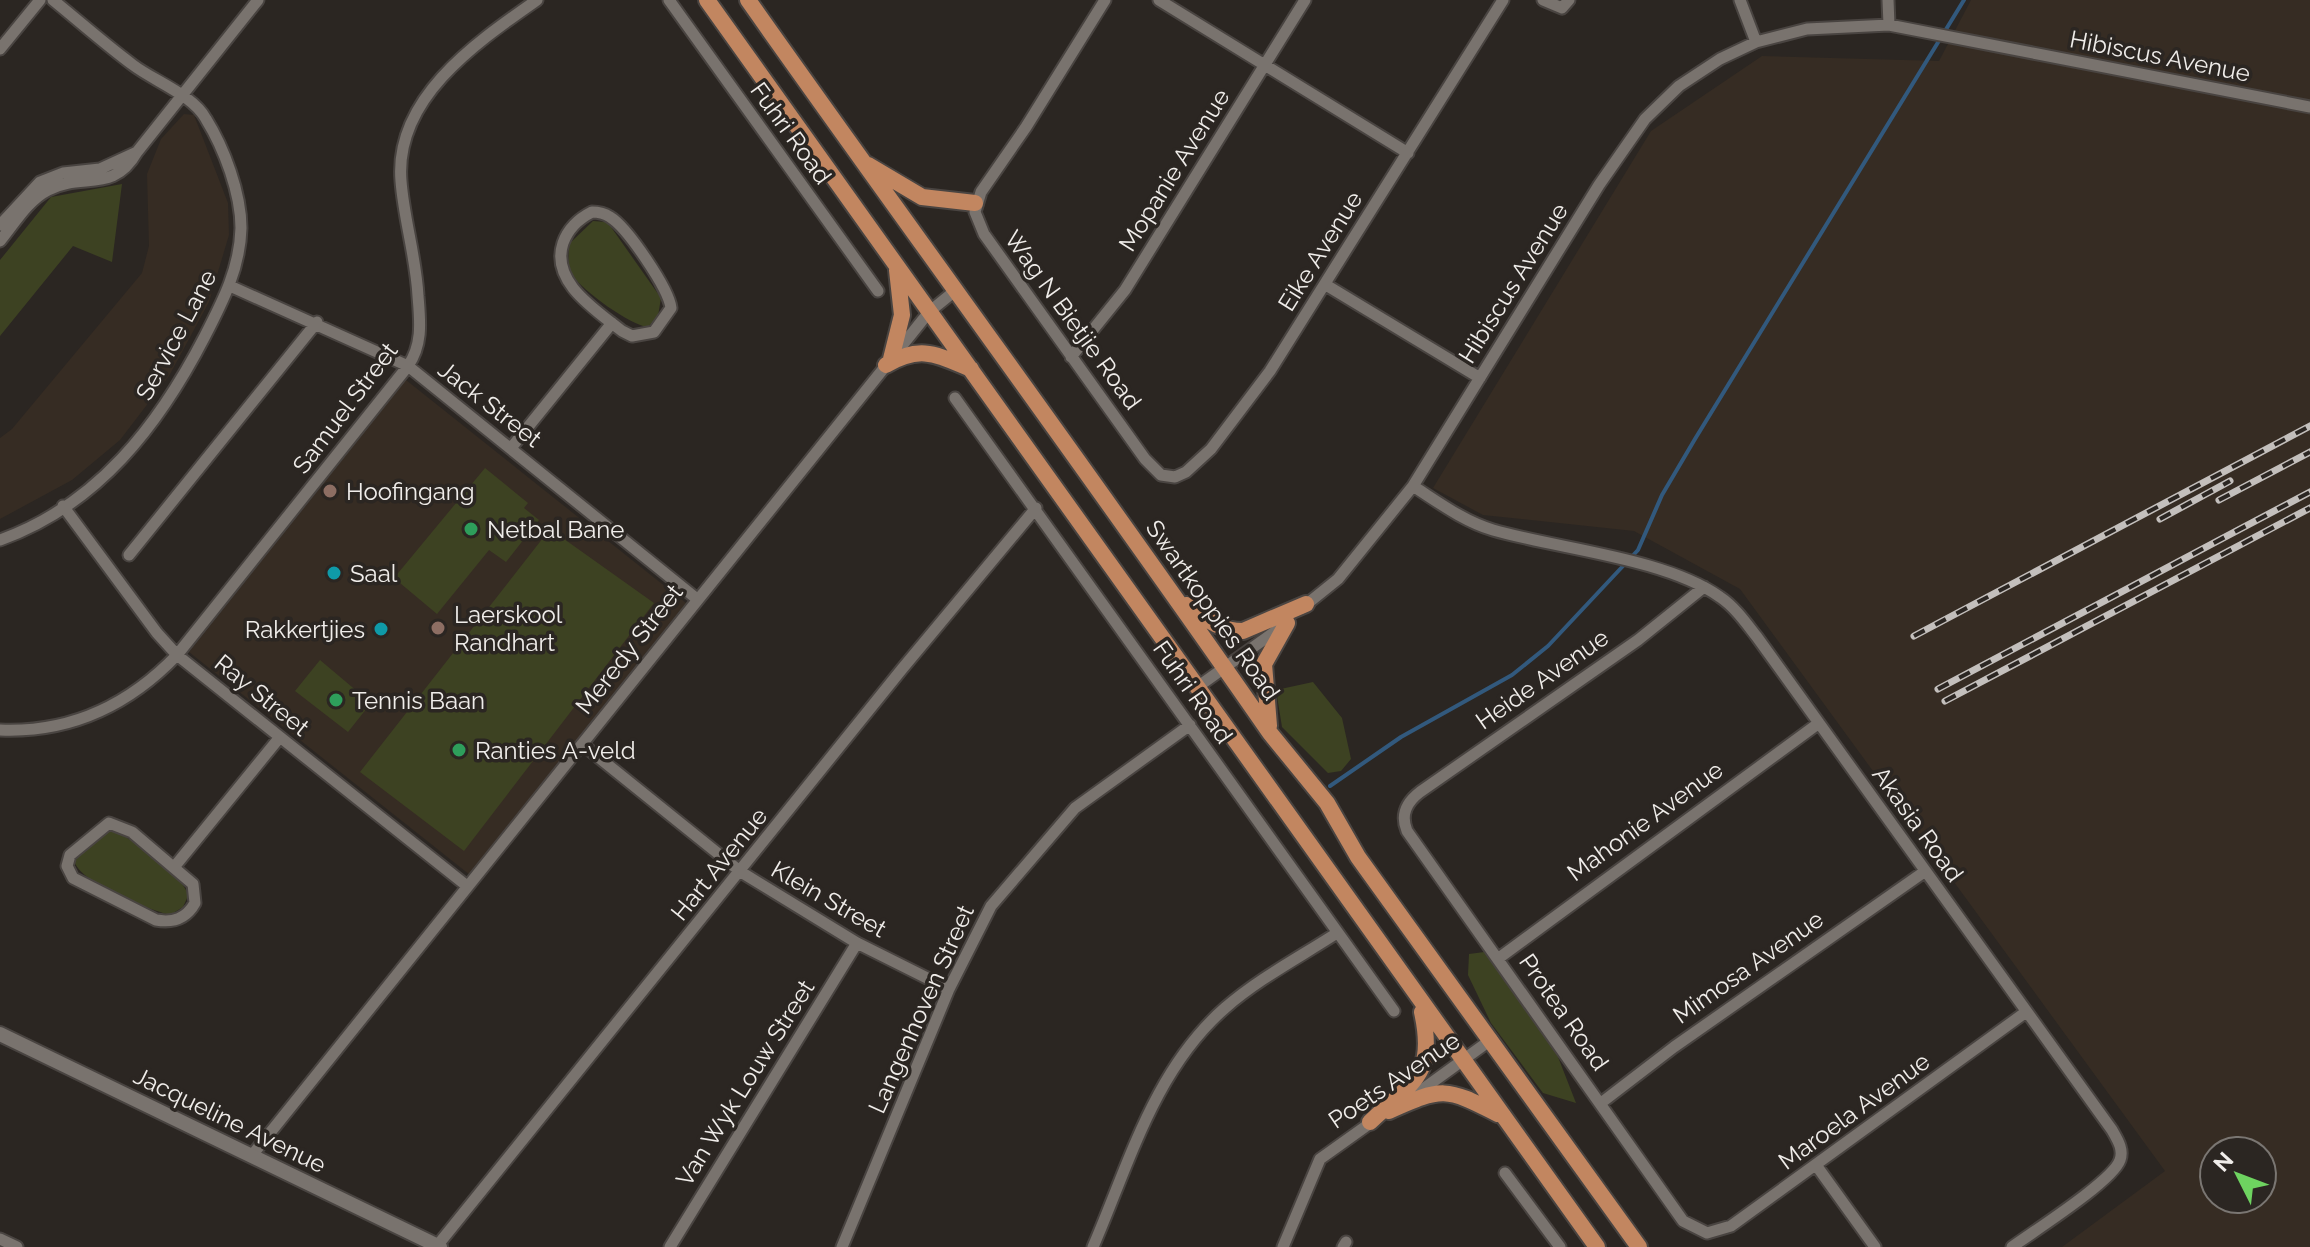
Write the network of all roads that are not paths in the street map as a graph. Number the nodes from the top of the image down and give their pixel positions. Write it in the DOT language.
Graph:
graph roads {
  1 [pos="40,0"];
  2 [pos="53,0"];
  3 [pos="258,0"];
  4 [pos="537,0"];
  5 [pos="669,0"];
  6 [pos="707,0"];
  7 [pos="748,0"];
  8 [pos="1105,0"];
  9 [pos="1159,0"];
  10 [pos="1305,0"];
  11 [pos="1503,0"];
  12 [pos="1543,0"];
  13 [pos="1569,0"];
  14 [pos="1740,0"];
  15 [pos="1888,0"];
  16 [pos="1889,25"];
  17 [pos="1756,42"];
  18 [pos="0,49"];
  19 [pos="1264,67"];
  20 [pos="177,95"];
  21 [pos="2310,107"];
  22 [pos="137,152"];
  23 [pos="1408,153"];
  24 [pos="857,158"];
  25 [pos="975,203"];
  26 [pos="0,225"];
  27 [pos="0,241"];
  28 [pos="896,265"];
  29 [pos="1326,285"];
  30 [pos="230,286"];
  31 [pos="956,290"];
  32 [pos="878,291"];
  33 [pos="929,312"];
  34 [pos="317,322"];
  35 [pos="612,323"];
  36 [pos="1071,357"];
  37 [pos="889,362"];
  38 [pos="408,366"];
  39 [pos="973,370"];
  40 [pos="1480,378"];
  41 [pos="955,398"];
  42 [pos="511,448"];
  43 [pos="1145,459"];
  44 [pos="1413,486"];
  45 [pos="63,506"];
  46 [pos="1036,508"];
  47 [pos="0,540"];
  48 [pos="129,555"];
  49 [pos="1704,587"];
  50 [pos="697,599"];
  51 [pos="1179,600"];
  52 [pos="1306,604"];
  53 [pos="1287,623"];
  54 [pos="177,655"];
  55 [pos="1224,667"];
  56 [pos="1196,688"];
  57 [pos="1819,723"];
  58 [pos="1190,725"];
  59 [pos="0,730"];
  60 [pos="1270,733"];
  61 [pos="280,737"];
  62 [pos="582,744"];
  63 [pos="1406,808"];
  64 [pos="175,866"];
  65 [pos="741,872"];
  66 [pos="1924,872"];
  67 [pos="467,886"];
  68 [pos="1337,933"];
  69 [pos="857,943"];
  70 [pos="1499,958"];
  71 [pos="949,989"];
  72 [pos="1420,1003"];
  73 [pos="1394,1011"];
  74 [pos="2026,1012"];
  75 [pos="0,1034"];
  76 [pos="1492,1039"];
  77 [pos="1462,1062"];
  78 [pos="1601,1103"];
  79 [pos="1389,1111"];
  80 [pos="1503,1117"];
  81 [pos="1370,1122"];
  82 [pos="253,1154"];
  83 [pos="1816,1165"];
  84 [pos="1505,1173"];
  85 [pos="1623,1225"];
  86 [pos="1702,1232"];
  87 [pos="0,1239"];
  88 [pos="17,1247"];
  89 [pos="438,1247"];
  90 [pos="670,1247"];
  91 [pos="842,1247"];
  92 [pos="1093,1247"];
  93 [pos="1283,1247"];
  94 [pos="1560,1247"];
  95 [pos="1597,1247"];
  96 [pos="1629,1247"];
  97 [pos="1639,1247"];
  98 [pos="1875,1247"];
  99 [pos="2012,1247"];
  1 -- 18 [label="street"];
  2 -- 20 [label="street, Service Lane"];
  3 -- 20 [label="street"];
  4 -- 38 [label="street, Samuel Street"];
  5 -- 32 [label="street, Fuhri Road"];
  6 -- 28 [label="main road"];
  7 -- 24 [label="main road, Swartkoppies Road"];
  8 -- 25 [label="street"];
  9 -- 19 [label="street"];
  10 -- 19 [label="street, Mopanie Avenue"];
  11 -- 23 [label="street, Eike Avenue"];
  12 -- 13 [label="street"];
  14 -- 17 [label="street"];
  15 -- 16 [label="street"];
  16 -- 17 [label="street, Hibiscus Avenue"];
  16 -- 21 [label="street, Hibiscus Avenue"];
  17 -- 40 [label="street, Hibiscus Avenue"];
  19 -- 23 [label="street"];
  19 -- 36 [label="street, Mopanie Avenue"];
  20 -- 22 [label="street"];
  20 -- 30 [label="street, Service Lane"];
  22 -- 26 [label="street"];
  22 -- 27 [label="street"];
  23 -- 29 [label="street, Eike Avenue"];
  24 -- 25 [label="main road"];
  24 -- 31 [label="main road, Swartkoppies Road"];
  25 -- 36 [label="street, Wag N Bietjie Road"];
  28 -- 33 [label="main road"];
  28 -- 37 [label="main road"];
  29 -- 40 [label="street"];
  29 -- 43 [label="street, Eike Avenue"];
  30 -- 34 [label="street, Jack Street"];
  30 -- 45 [label="street, Service Lane"];
  31 -- 33 [label="street, Meredy Street"];
  31 -- 51 [label="main road, Swartkoppies Road"];
  33 -- 37 [label="street, Meredy Street"];
  33 -- 39 [label="main road"];
  34 -- 38 [label="street, Jack Street"];
  34 -- 48 [label="street"];
  35 -- 35 [label="street"];
  35 -- 42 [label="street"];
  36 -- 43 [label="street, Wag N Bietjie Road"];
  37 -- 39 [label="main road"];
  37 -- 50 [label="street, Meredy Street"];
  38 -- 42 [label="street, Jack Street"];
  38 -- 54 [label="street, Samuel Street"];
  39 -- 56 [label="main road"];
  40 -- 44 [label="street, Hibiscus Avenue"];
  41 -- 46 [label="street, Fuhri Road"];
  42 -- 50 [label="street, Jack Street"];
  44 -- 49 [label="street, Akasia Road"];
  44 -- 52 [label="street, Hibiscus Avenue"];
  45 -- 47 [label="street, Service Lane"];
  45 -- 54 [label="street, Ray Street"];
  46 -- 58 [label="street, Fuhri Road"];
  46 -- 65 [label="street, Hart Avenue"];
  49 -- 57 [label="street, Akasia Road"];
  49 -- 63 [label="street, Heide Avenue"];
  50 -- 62 [label="street, Meredy Street"];
  51 -- 52 [label="main road"];
  51 -- 55 [label="main road, Swartkoppies Road"];
  52 -- 53 [label="street, Hibiscus Avenue"];
  53 -- 55 [label="street, Hibiscus Avenue"];
  53 -- 60 [label="main road"];
  54 -- 59 [label="street, Samuel Street"];
  54 -- 61 [label="street, Ray Street"];
  55 -- 56 [label="street, Hibiscus Avenue"];
  55 -- 60 [label="main road, Swartkoppies Road"];
  56 -- 72 [label="main road"];
  57 -- 66 [label="street, Akasia Road"];
  57 -- 70 [label="street, Mahonie Avenue"];
  58 -- 68 [label="street, Fuhri Road"];
  58 -- 71 [label="street, Langenhoven Street"];
  60 -- 76 [label="main road, Swartkoppies Road"];
  61 -- 64 [label="street"];
  61 -- 67 [label="street, Ray Street"];
  62 -- 65 [label="street, Klein Street"];
  62 -- 67 [label="street, Meredy Street"];
  63 -- 70 [label="street, Protea Road"];
  64 -- 64 [label="street"];
  65 -- 69 [label="street, Klein Street"];
  65 -- 89 [label="street, Hart Avenue"];
  66 -- 74 [label="street, Akasia Road"];
  66 -- 78 [label="street, Mimosa Avenue"];
  67 -- 82 [label="street, Meredy Street"];
  68 -- 73 [label="street, Fuhri Road"];
  68 -- 92 [label="street"];
  69 -- 71 [label="street, Klein Street"];
  69 -- 90 [label="street, Van Wyk Louw Street"];
  70 -- 78 [label="street, Protea Road"];
  71 -- 91 [label="street, Langenhoven Street"];
  72 -- 77 [label="main road"];
  72 -- 81 [label="main road"];
  74 -- 83 [label="street, Maroela Avenue"];
  74 -- 99 [label="street, Akasia Road"];
  75 -- 82 [label="street, Jacqueline Avenue"];
  76 -- 77 [label="street, Poets Avenue"];
  76 -- 85 [label="main road, Swartkoppies Road"];
  77 -- 79 [label="street, Poets Avenue"];
  77 -- 80 [label="main road"];
  78 -- 86 [label="street, Protea Road"];
  79 -- 80 [label="main road"];
  79 -- 81 [label="street, Poets Avenue"];
  80 -- 95 [label="main road"];
  81 -- 93 [label="street, Poets Avenue"];
  82 -- 89 [label="street, Jacqueline Avenue"];
  83 -- 86 [label="street, Maroela Avenue"];
  83 -- 98 [label="street"];
  84 -- 94 [label="street"];
  85 -- 96 [label="main road"];
  85 -- 97 [label="main road, Swartkoppies Road"];
  87 -- 88 [label="street"];
}
